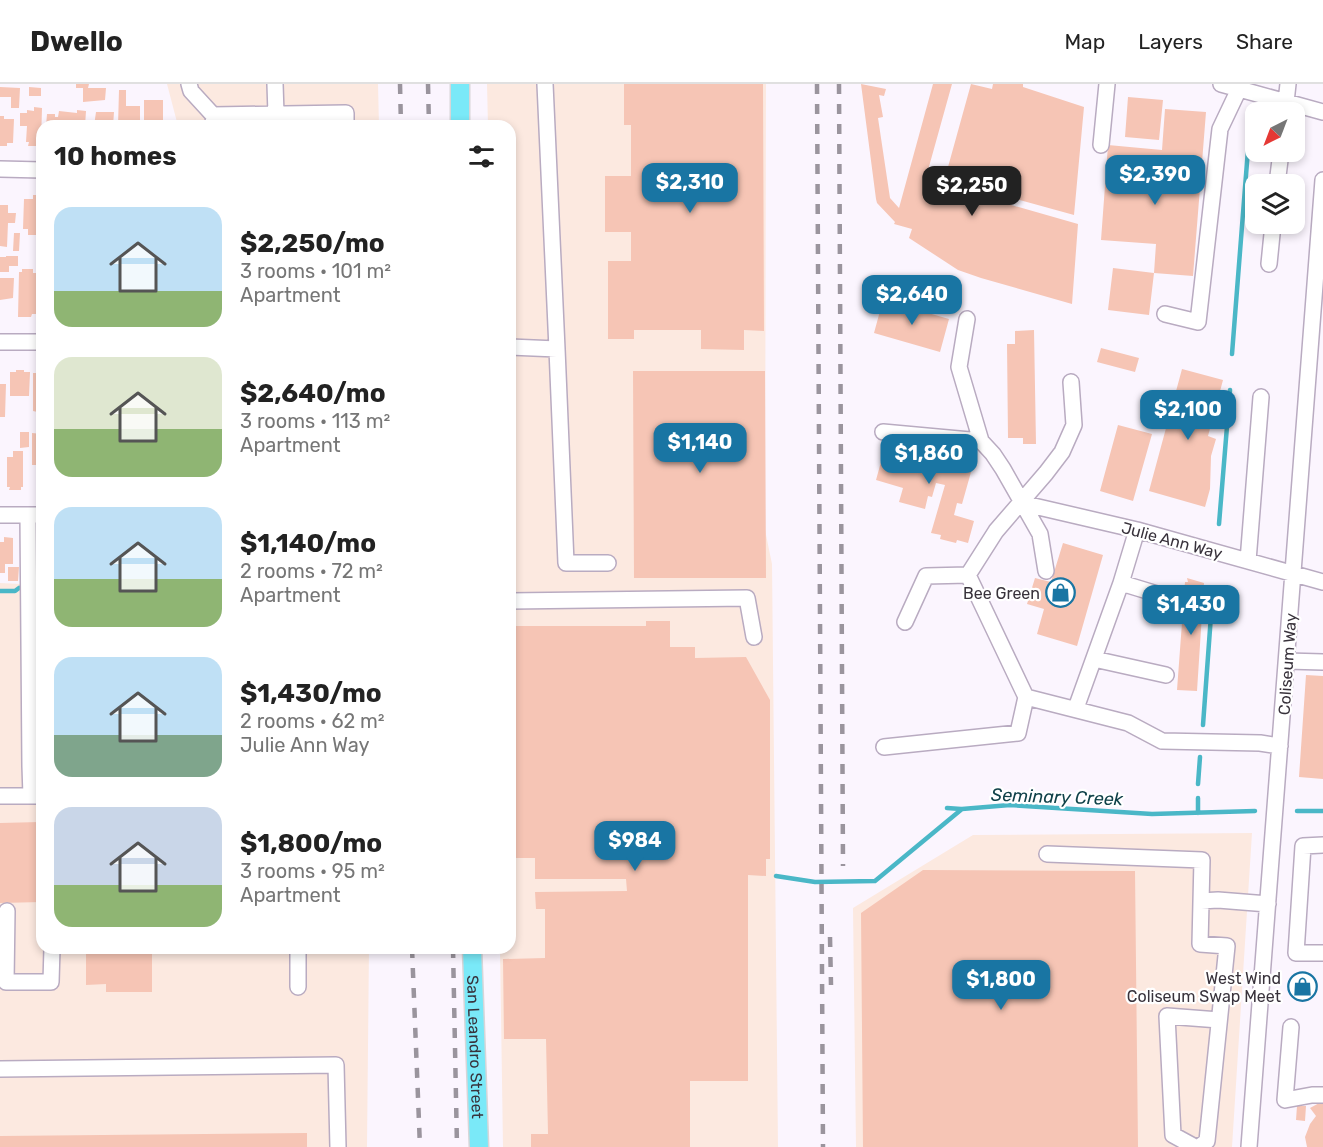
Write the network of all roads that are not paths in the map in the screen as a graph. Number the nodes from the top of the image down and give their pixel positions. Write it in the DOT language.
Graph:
graph roads {
  1 [pos="189,84"];
  2 [pos="275,84"];
  3 [pos="460,84"];
  4 [pos="544,84"];
  5 [pos="1107,84"];
  6 [pos="1221,84"];
  7 [pos="1288,84"];
  8 [pos="1239,89"];
  9 [pos="1273,102"];
  10 [pos="1286,102"];
  11 [pos="1305,110"];
  12 [pos="1323,112"];
  13 [pos="276,114"];
  14 [pos="213,120"];
  15 [pos="223,120"];
  16 [pos="346,120"];
  17 [pos="460,120"];
  18 [pos="1101,145"];
  19 [pos="0,170"];
  20 [pos="36,170"];
  21 [pos="1323,180"];
  22 [pos="1272,234"];
  23 [pos="1269,264"];
  24 [pos="1165,315"];
  25 [pos="967,319"];
  26 [pos="0,342"];
  27 [pos="36,342"];
  28 [pos="516,346"];
  29 [pos="557,349"];
  30 [pos="1071,382"];
  31 [pos="1261,397"];
  32 [pos="883,432"];
  33 [pos="981,441"];
  34 [pos="1021,503"];
  35 [pos="0,515"];
  36 [pos="35,515"];
  37 [pos="1137,530"];
  38 [pos="1248,561"];
  39 [pos="608,563"];
  40 [pos="1046,571"];
  41 [pos="1294,574"];
  42 [pos="968,575"];
  43 [pos="1323,582"];
  44 [pos="1122,583"];
  45 [pos="1177,600"];
  46 [pos="516,601"];
  47 [pos="905,622"];
  48 [pos="754,637"];
  49 [pos="1094,659"];
  50 [pos="1287,662"];
  51 [pos="1323,662"];
  52 [pos="1166,675"];
  53 [pos="1026,697"];
  54 [pos="1076,708"];
  55 [pos="1280,746"];
  56 [pos="884,747"];
  57 [pos="36,766"];
  58 [pos="0,796"];
  59 [pos="36,796"];
  60 [pos="1323,845"];
  61 [pos="1047,854"];
  62 [pos="1201,902"];
  63 [pos="1268,904"];
  64 [pos="7,911"];
  65 [pos="1323,953"];
  66 [pos="52,954"];
  67 [pos="298,954"];
  68 [pos="472,954"];
  69 [pos="298,987"];
  70 [pos="1219,1020"];
  71 [pos="1291,1027"];
  72 [pos="0,1069"];
  73 [pos="1323,1095"];
  74 [pos="338,1147"];
  75 [pos="479,1147"];
  76 [pos="1197,1147"];
  77 [pos="1249,1147"];
  1 -- 14 [label="street"];
  2 -- 13 [label="street"];
  3 -- 17 [label="main road"];
  4 -- 29 [label="street"];
  5 -- 18 [label="street"];
  6 -- 8 [label="street"];
  7 -- 10 [label="street"];
  8 -- 9 [label="street"];
  8 -- 24 [label="street"];
  11 -- 12 [label="street"];
  13 -- 15 [label="street"];
  13 -- 16 [label="street"];
  19 -- 20 [label="street"];
  21 -- 41 [label="street, Coliseum Way"];
  22 -- 23 [label="street"];
  25 -- 33 [label="street"];
  26 -- 27 [label="street"];
  28 -- 29 [label="street"];
  29 -- 39 [label="street"];
  30 -- 34 [label="street"];
  31 -- 38 [label="street"];
  32 -- 33 [label="street"];
  33 -- 34 [label="street"];
  34 -- 37 [label="street, Julie Ann Way"];
  34 -- 40 [label="street"];
  34 -- 42 [label="street"];
  35 -- 36 [label="street"];
  36 -- 57 [label="street"];
  37 -- 38 [label="street, Julie Ann Way"];
  37 -- 44 [label="street"];
  38 -- 41 [label="street, Julie Ann Way"];
  41 -- 43 [label="street, Julie Ann Way"];
  41 -- 50 [label="street, Coliseum Way"];
  42 -- 47 [label="street"];
  42 -- 53 [label="street"];
  44 -- 45 [label="street"];
  44 -- 49 [label="street"];
  46 -- 48 [label="street"];
  49 -- 52 [label="street"];
  49 -- 54 [label="street"];
  50 -- 51 [label="street"];
  50 -- 55 [label="street, Coliseum Way"];
  53 -- 54 [label="street"];
  53 -- 56 [label="street"];
  54 -- 55 [label="street"];
  55 -- 63 [label="street, Coliseum Way"];
  57 -- 59 [label="street"];
  58 -- 59 [label="street"];
  60 -- 65 [label="street"];
  61 -- 62 [label="street"];
  62 -- 63 [label="street"];
  62 -- 70 [label="street"];
  63 -- 77 [label="street, Coliseum Way"];
  64 -- 66 [label="street"];
  67 -- 69 [label="street"];
  68 -- 75 [label="main road, San Leandro Street"];
  70 -- 76 [label="street"];
  70 -- 76 [label="street"];
  71 -- 73 [label="street"];
  72 -- 74 [label="street"];
}
